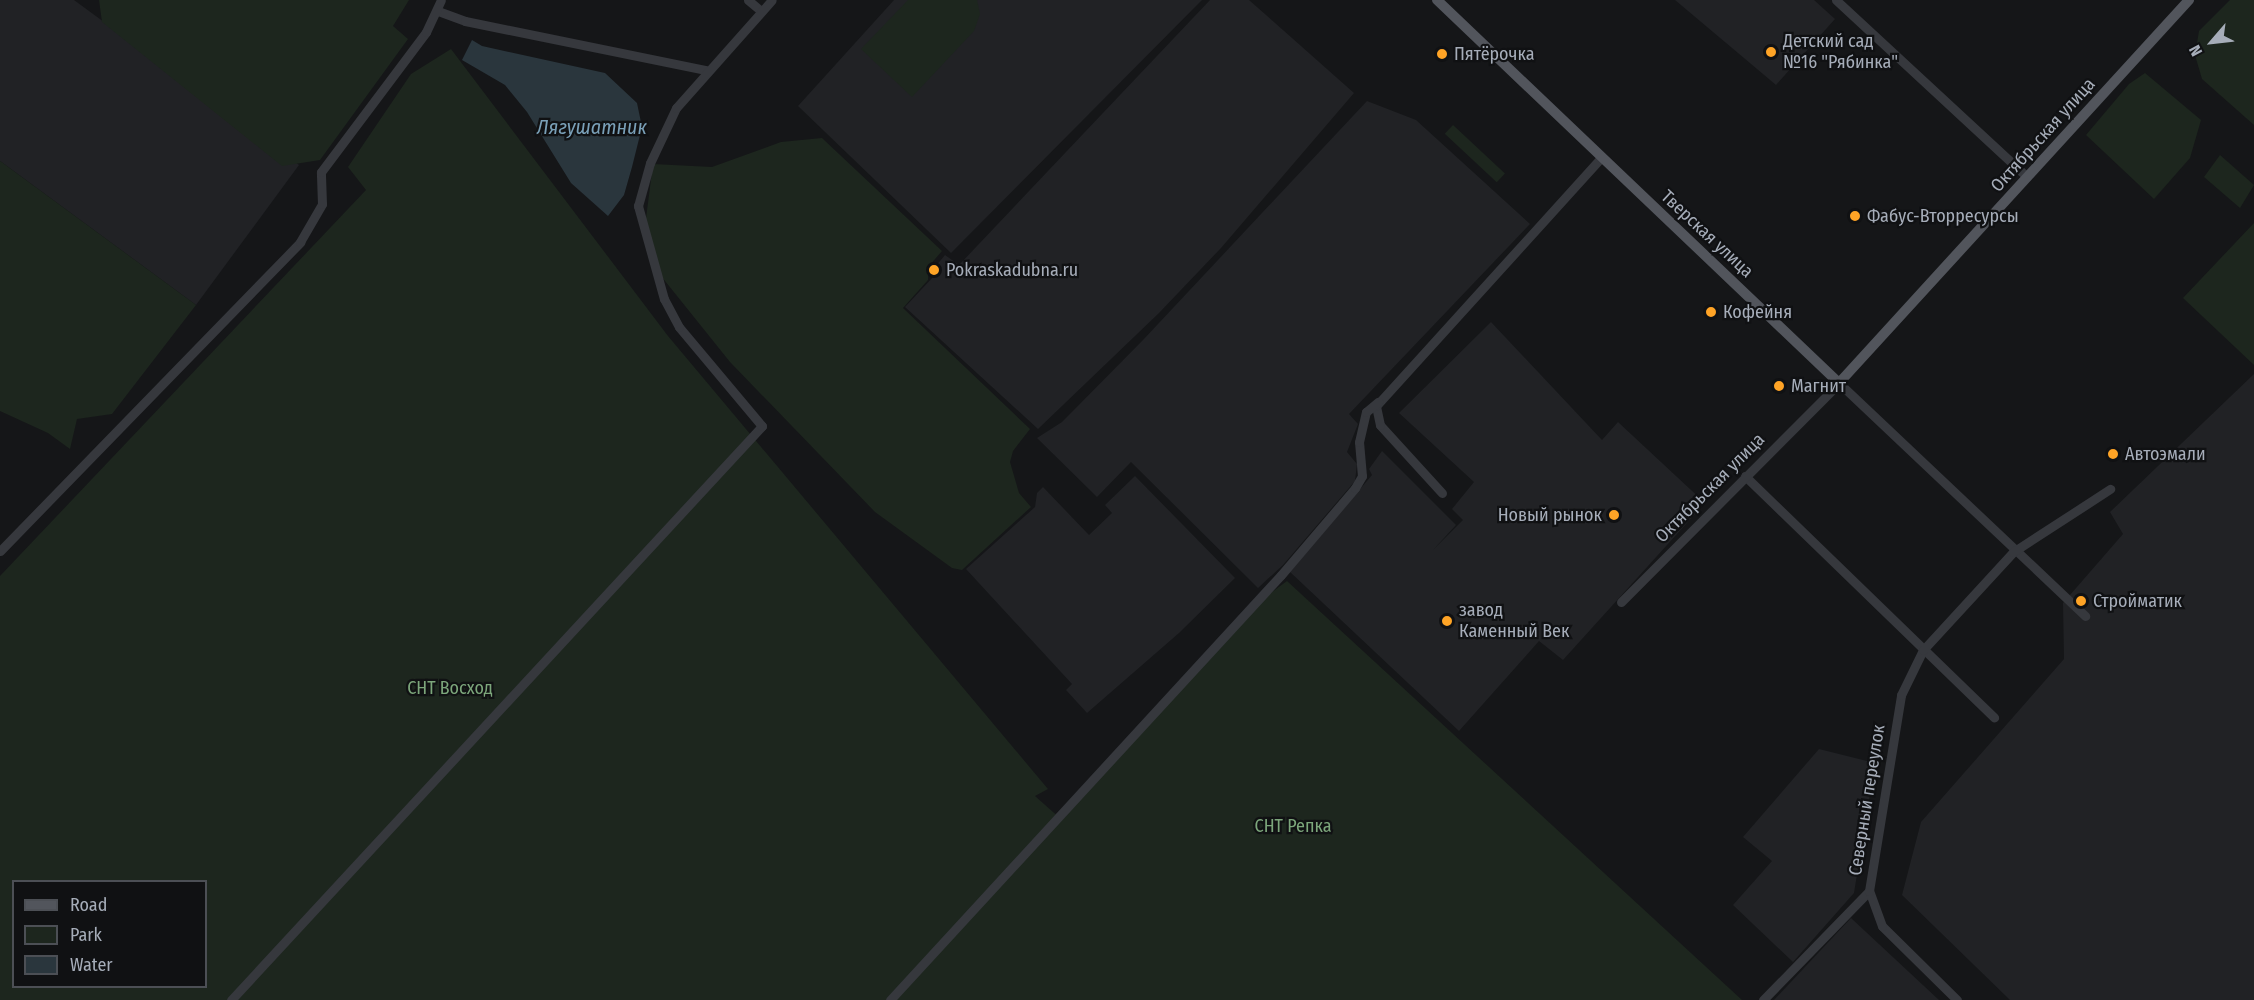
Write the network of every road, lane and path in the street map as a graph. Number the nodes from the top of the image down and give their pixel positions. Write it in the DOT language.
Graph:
graph roads {
  1 [pos="441,0"];
  2 [pos="748,0"];
  3 [pos="772,0"];
  4 [pos="1437,0"];
  5 [pos="1836,0"];
  6 [pos="2189,0"];
  7 [pos="1848,4"];
  8 [pos="438,11"];
  9 [pos="761,11"];
  10 [pos="706,70"];
  11 [pos="1602,157"];
  12 [pos="2027,177"];
  13 [pos="1839,383"];
  14 [pos="1378,402"];
  15 [pos="1745,476"];
  16 [pos="2110,489"];
  17 [pos="1442,493"];
  18 [pos="0,552"];
  19 [pos="2013,552"];
  20 [pos="1621,602"];
  21 [pos="2085,616"];
  22 [pos="1923,650"];
  23 [pos="1994,717"];
  24 [pos="1869,891"];
  25 [pos="231,1000"];
  26 [pos="890,1000"];
  27 [pos="1763,1000"];
  28 [pos="1957,1000"];
  1 -- 8 [label="street"];
  2 -- 9 [label="street"];
  3 -- 9 [label="street"];
  4 -- 11 [label="main road, Тверская улица"];
  5 -- 7 [label="street"];
  6 -- 12 [label="main road, Октябрьская улица"];
  7 -- 12 [label="street"];
  8 -- 10 [label="street"];
  8 -- 18 [label="street"];
  9 -- 10 [label="street"];
  10 -- 25 [label="street"];
  11 -- 13 [label="main road, Тверская улица"];
  11 -- 14 [label="street"];
  12 -- 13 [label="main road, Октябрьская улица"];
  13 -- 15 [label="street, Октябрьская улица"];
  13 -- 19 [label="street, Тверская улица"];
  14 -- 17 [label="street"];
  14 -- 26 [label="street"];
  15 -- 20 [label="street, Октябрьская улица"];
  15 -- 22 [label="street"];
  16 -- 19 [label="street, Северный переулок"];
  19 -- 21 [label="street, Тверская улица"];
  19 -- 22 [label="street, Северный переулок"];
  22 -- 23 [label="street"];
  22 -- 24 [label="street, Северный переулок"];
  24 -- 27 [label="street"];
  24 -- 28 [label="street, Северный переулок"];
}
